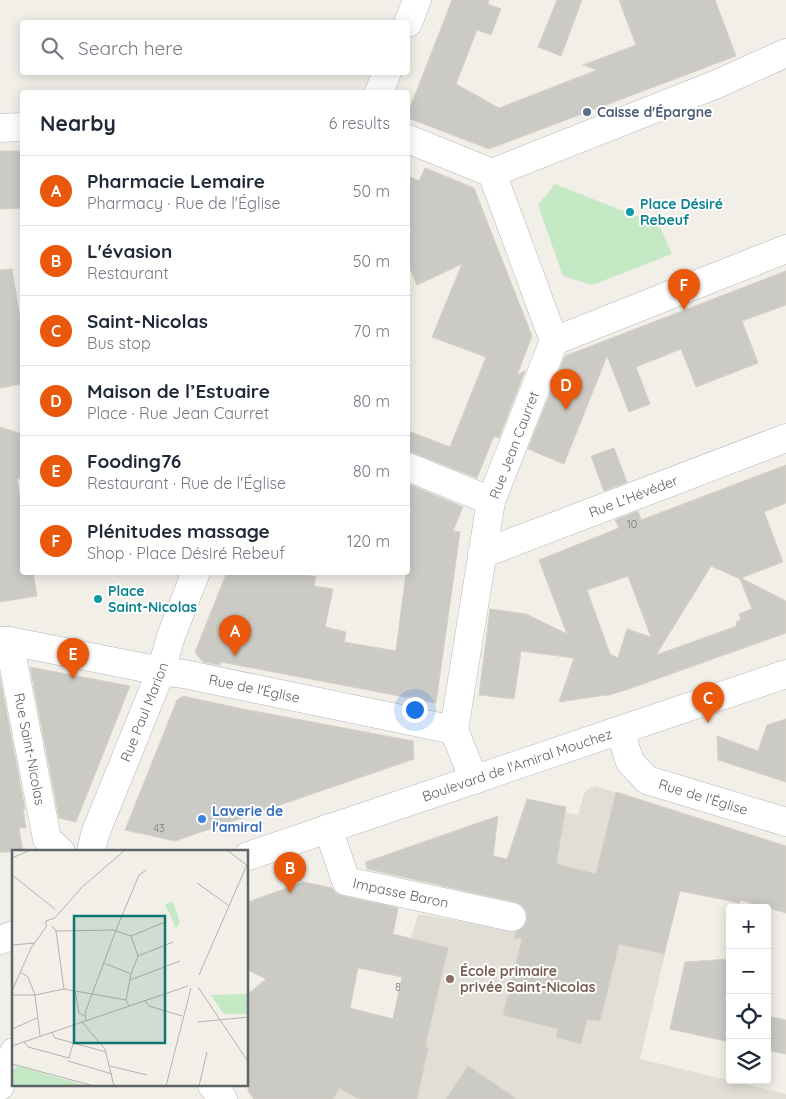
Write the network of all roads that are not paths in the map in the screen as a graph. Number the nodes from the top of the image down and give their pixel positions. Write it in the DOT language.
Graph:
graph roads {
  1 [pos="417,0"];
  2 [pos="409,20"];
  3 [pos="786,53"];
  4 [pos="386,75"];
  5 [pos="380,90"];
  6 [pos="20,127"];
  7 [pos="0,128"];
  8 [pos="410,140"];
  9 [pos="492,172"];
  10 [pos="786,249"];
  11 [pos="554,341"];
  12 [pos="786,438"];
  13 [pos="410,468"];
  14 [pos="491,500"];
  15 [pos="482,554"];
  16 [pos="195,575"];
  17 [pos="4,641"];
  18 [pos="161,671"];
  19 [pos="786,674"];
  20 [pos="454,730"];
  21 [pos="620,731"];
  22 [pos="474,780"];
  23 [pos="786,822"];
  24 [pos="328,828"];
  25 [pos="59,850"];
  26 [pos="92,850"];
  27 [pos="249,856"];
  28 [pos="512,917"];
  29 [pos="12,936"];
  30 [pos="0,940"];
  31 [pos="12,1057"];
  32 [pos="0,1086"];
  33 [pos="213,1086"];
  34 [pos="223,1099"];
  1 -- 2 [label="street"];
  3 -- 9 [label="street"];
  4 -- 5 [label="street"];
  6 -- 7 [label="street"];
  8 -- 9 [label="street"];
  9 -- 11 [label="street"];
  10 -- 11 [label="street"];
  11 -- 14 [label="street, Rue Jean Caurret"];
  12 -- 15 [label="street, Rue L'Hévéder"];
  13 -- 14 [label="street"];
  14 -- 15 [label="street, Rue Jean Caurret"];
  15 -- 20 [label="street, Rue Jean Caurret"];
  16 -- 18 [label="street, Rue Paul Marion"];
  17 -- 18 [label="street, Rue de l'Église"];
  17 -- 25 [label="street, Rue Saint-Nicolas"];
  18 -- 20 [label="street, Rue de l'Église"];
  18 -- 26 [label="street, Rue Paul Marion"];
  19 -- 21 [label="street, Boulevard de l'Amiral Mouchez"];
  20 -- 22 [label="street"];
  21 -- 22 [label="street, Boulevard de l'Amiral Mouchez"];
  21 -- 23 [label="street, Rue de l'Église"];
  22 -- 24 [label="street, Boulevard de l'Amiral Mouchez"];
  24 -- 27 [label="street, Boulevard de l'Amiral Mouchez"];
  24 -- 28 [label="street, Impasse Baron"];
  29 -- 30 [label="street"];
  31 -- 32 [label="street"];
  33 -- 34 [label="street"];
}
